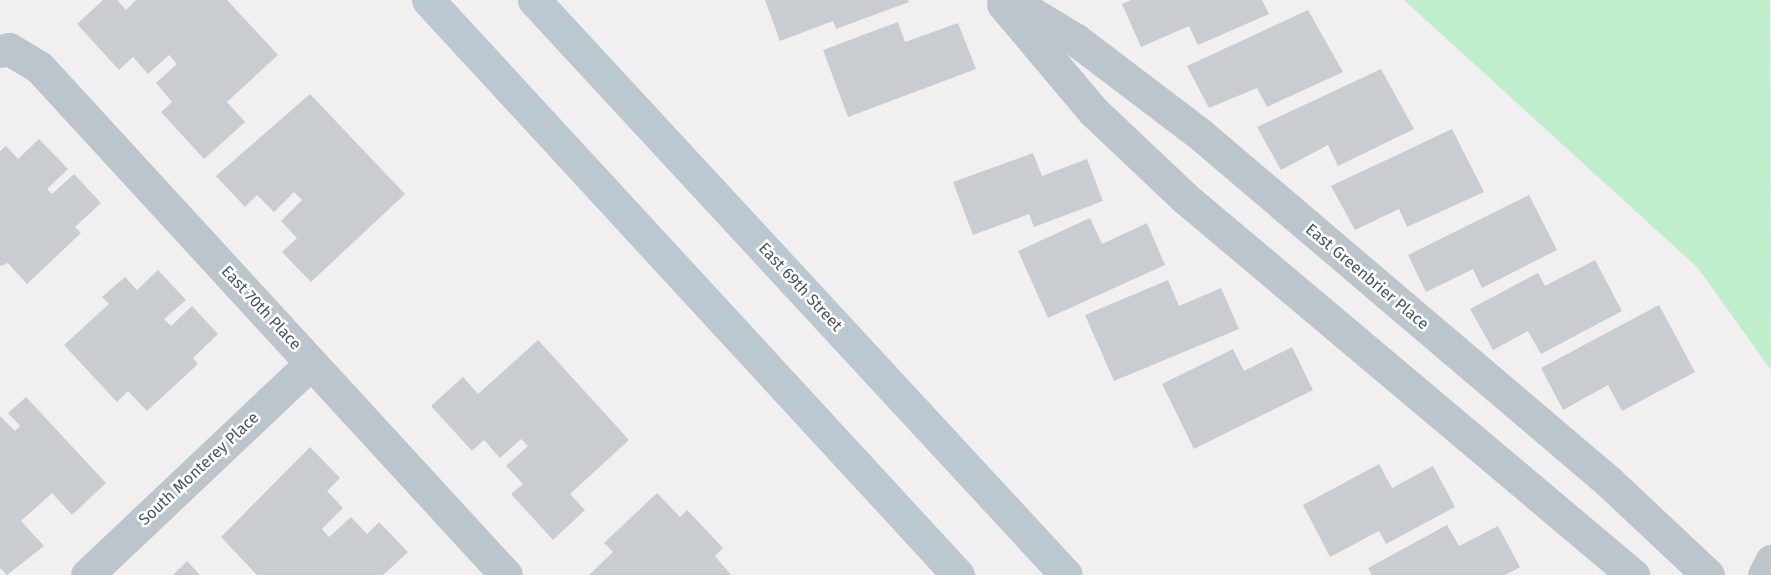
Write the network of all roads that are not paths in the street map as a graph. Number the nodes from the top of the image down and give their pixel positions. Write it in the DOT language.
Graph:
graph roads {
  1 [pos="428,0"];
  2 [pos="534,0"];
  3 [pos="1000,0"];
  4 [pos="1010,0"];
  5 [pos="5,50"];
  6 [pos="311,363"];
  7 [pos="1771,561"];
  8 [pos="87,575"];
  9 [pos="506,575"];
  10 [pos="958,575"];
  11 [pos="1066,575"];
  12 [pos="1633,575"];
  13 [pos="1708,575"];
  14 [pos="1764,575"];
  1 -- 10 [label="main road"];
  2 -- 11 [label="main road, East 69th Street"];
  3 -- 12 [label="street"];
  4 -- 13 [label="street, East Greenbrier Place"];
  5 -- 6 [label="street, East 70th Place"];
  6 -- 8 [label="street, South Monterey Place"];
  6 -- 9 [label="street, East 70th Place"];
  7 -- 14 [label="street"];
}
